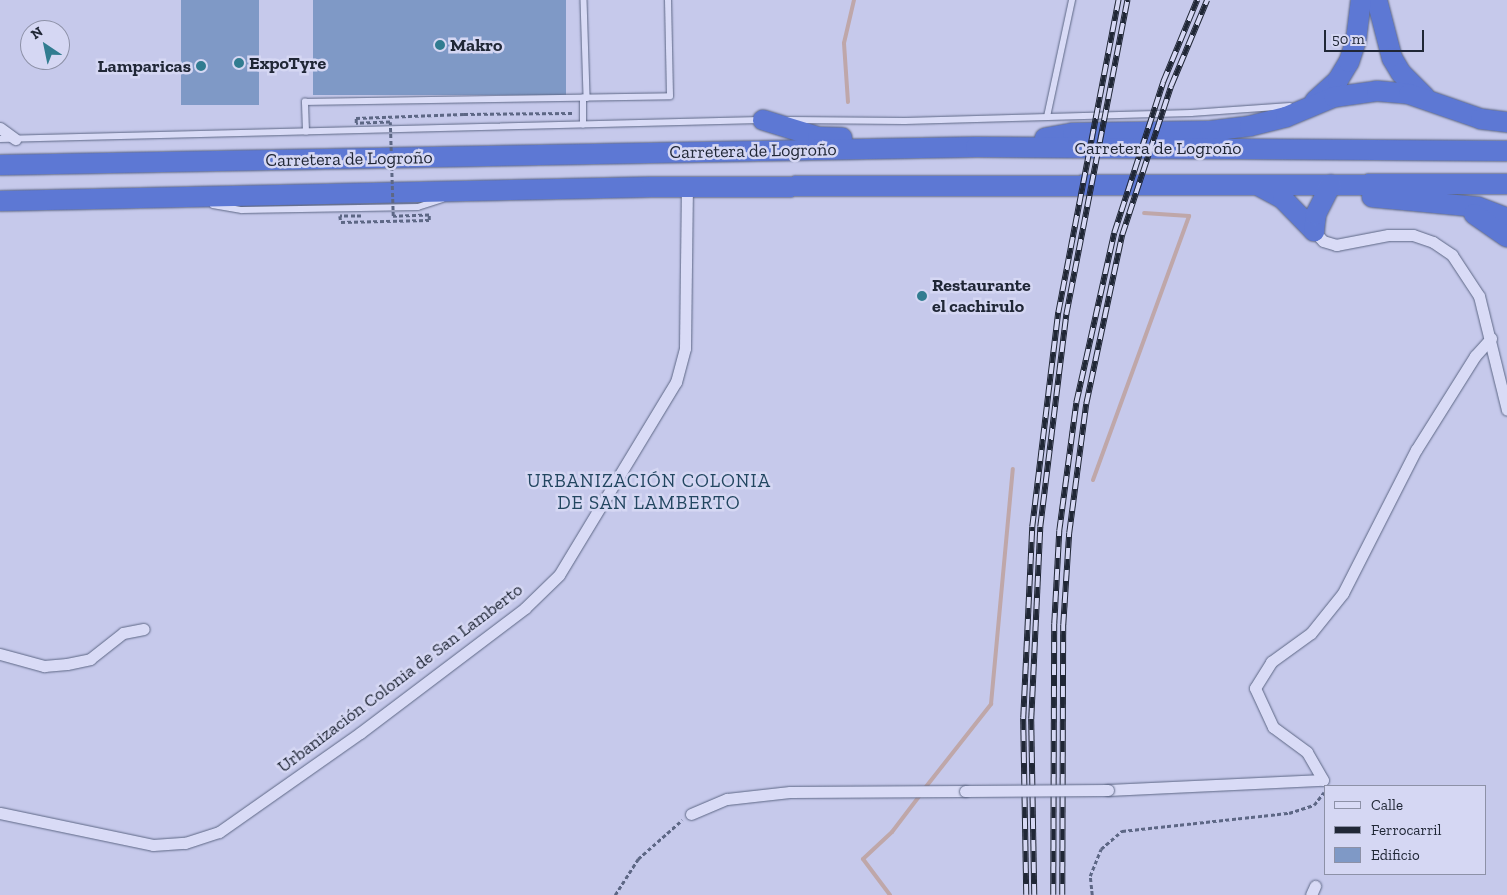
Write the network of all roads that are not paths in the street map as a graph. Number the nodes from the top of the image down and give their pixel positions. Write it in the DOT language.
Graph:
graph roads {
  1 [pos="584,0"];
  2 [pos="668,0"];
  3 [pos="1072,0"];
  4 [pos="1361,0"];
  5 [pos="1377,0"];
  6 [pos="585,98"];
  7 [pos="1429,100"];
  8 [pos="1312,104"];
  9 [pos="1046,117"];
  10 [pos="763,120"];
  11 [pos="1507,122"];
  12 [pos="583,125"];
  13 [pos="0,128"];
  14 [pos="306,132"];
  15 [pos="0,139"];
  16 [pos="15,139"];
  17 [pos="976,147"];
  18 [pos="997,147"];
  19 [pos="1507,151"];
  20 [pos="0,165"];
  21 [pos="1507,184"];
  22 [pos="1257,185"];
  23 [pos="1335,185"];
  24 [pos="686,186"];
  25 [pos="0,201"];
  26 [pos="1454,204"];
  27 [pos="1507,218"];
  28 [pos="1314,231"];
  29 [pos="1507,237"];
  30 [pos="1491,338"];
  31 [pos="1507,410"];
  32 [pos="144,629"];
  33 [pos="0,654"];
  34 [pos="0,813"];
  35 [pos="691,814"];
  1 -- 6 [label="lane"];
  2 -- 6 [label="lane"];
  3 -- 9 [label="lane"];
  4 -- 8 [label="highway"];
  5 -- 7 [label="highway"];
  6 -- 12 [label="lane"];
  6 -- 14 [label="lane"];
  7 -- 8 [label="highway"];
  7 -- 11 [label="highway"];
  8 -- 9 [label="lane"];
  8 -- 18 [label="highway"];
  9 -- 10 [label="lane"];
  10 -- 12 [label="lane"];
  10 -- 17 [label="highway"];
  12 -- 14 [label="lane"];
  13 -- 16 [label="street"];
  14 -- 16 [label="lane"];
  15 -- 16 [label="lane"];
  17 -- 18 [label="highway, Carretera de Logroño"];
  17 -- 20 [label="highway, Carretera de Logroño"];
  18 -- 19 [label="highway, Carretera de Logroño"];
  21 -- 23 [label="highway, Carretera de Logroño"];
  22 -- 23 [label="highway, Carretera de Logroño"];
  22 -- 24 [label="highway, Carretera de Logroño"];
  22 -- 28 [label="highway"];
  23 -- 26 [label="highway"];
  23 -- 28 [label="highway"];
  24 -- 25 [label="highway, Carretera de Logroño"];
  24 -- 34 [label="street, Urbanización Colonia de San Lamberto"];
  26 -- 27 [label="highway"];
  26 -- 29 [label="highway"];
  28 -- 30 [label="street"];
  30 -- 31 [label="street"];
  30 -- 35 [label="street, bridge"];
  32 -- 33 [label="street"];
}
